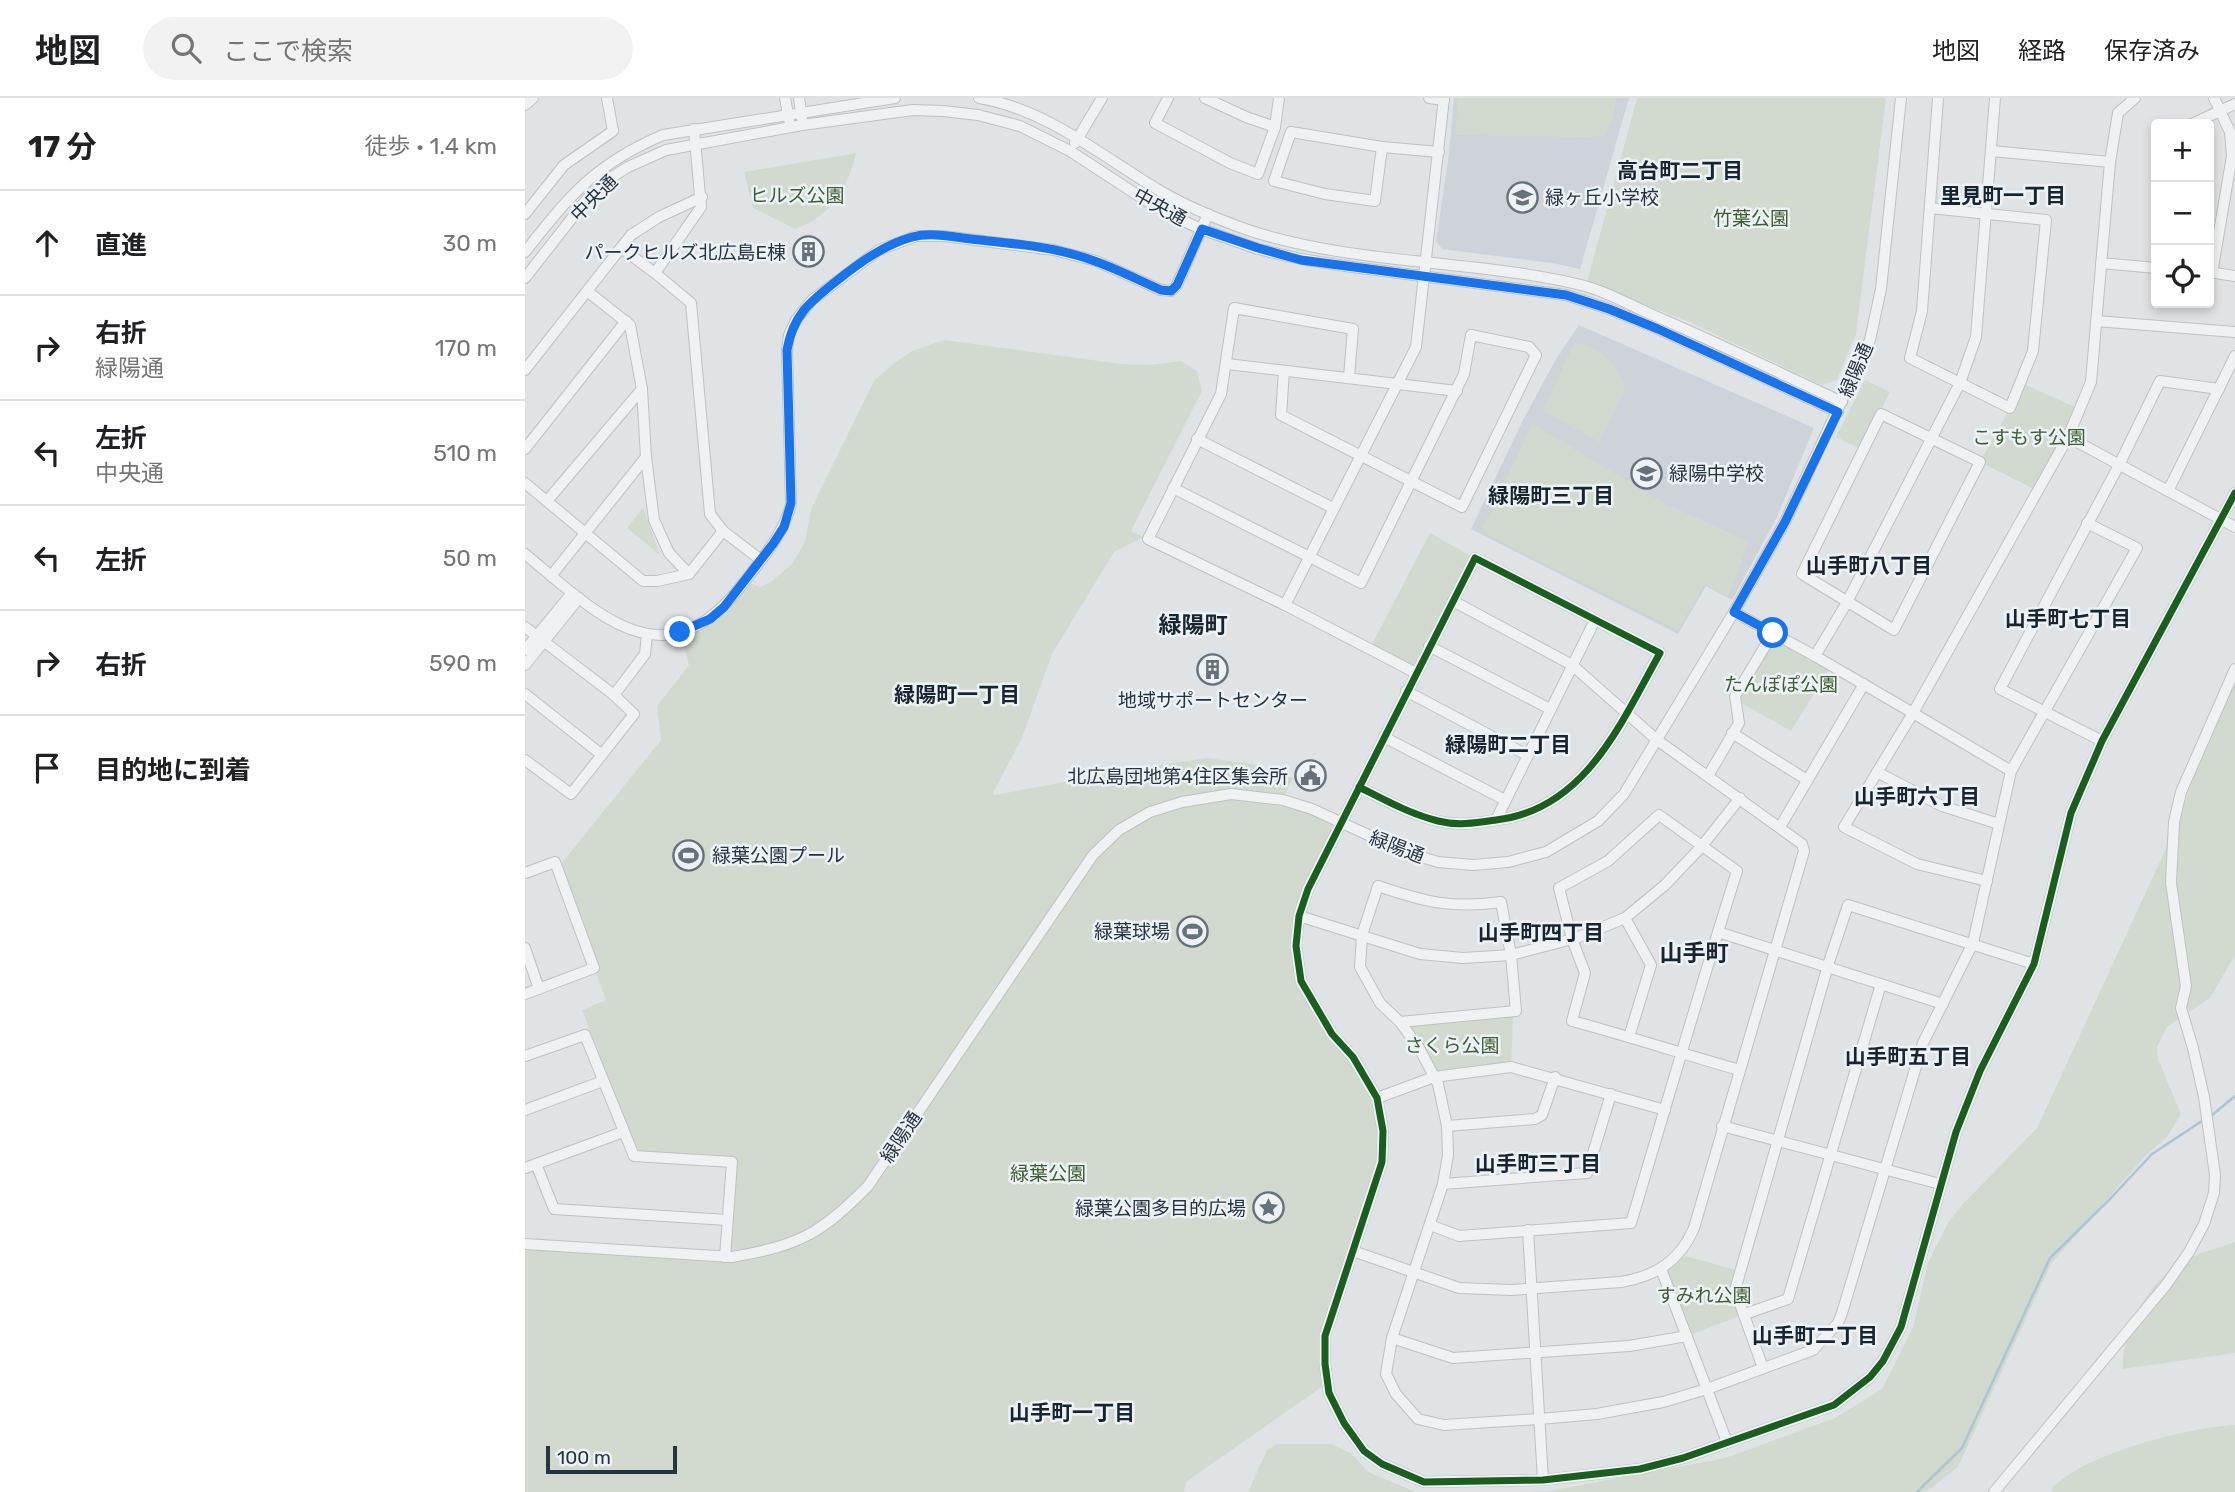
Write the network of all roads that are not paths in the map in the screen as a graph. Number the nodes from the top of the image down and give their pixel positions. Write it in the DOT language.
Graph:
graph roads {
  1 [pos="533,98"];
  2 [pos="607,98"];
  3 [pos="785,98"];
  4 [pos="799,98"];
  5 [pos="895,98"];
  6 [pos="979,98"];
  7 [pos="1102,98"];
  8 [pos="1168,98"];
  9 [pos="1205,98"];
  10 [pos="1279,98"];
  11 [pos="1429,98"];
  12 [pos="1901,98"];
  13 [pos="1938,98"];
  14 [pos="1995,98"];
  15 [pos="2135,98"];
  16 [pos="2214,98"];
  17 [pos="1444,99"];
  18 [pos="2235,104"];
  19 [pos="525,105"];
  20 [pos="2220,111"];
  21 [pos="801,112"];
  22 [pos="788,114"];
  23 [pos="2203,119"];
  24 [pos="802,125"];
  25 [pos="789,127"];
  26 [pos="1275,127"];
  27 [pos="694,129"];
  28 [pos="1078,139"];
  29 [pos="695,144"];
  30 [pos="1383,147"];
  31 [pos="1070,151"];
  32 [pos="1991,151"];
  33 [pos="1439,152"];
  34 [pos="2110,162"];
  35 [pos="702,197"];
  36 [pos="1930,208"];
  37 [pos="525,214"];
  38 [pos="1207,214"];
  39 [pos="1986,214"];
  40 [pos="1202,229"];
  41 [pos="621,248"];
  42 [pos="525,252"];
  43 [pos="2214,252"];
  44 [pos="2101,262"];
  45 [pos="1426,263"];
  46 [pos="2151,267"];
  47 [pos="655,273"];
  48 [pos="2214,273"];
  49 [pos="1424,275"];
  50 [pos="2235,276"];
  51 [pos="525,278"];
  52 [pos="587,291"];
  53 [pos="626,321"];
  54 [pos="2096,321"];
  55 [pos="2235,332"];
  56 [pos="2235,356"];
  57 [pos="1227,364"];
  58 [pos="525,370"];
  59 [pos="1284,371"];
  60 [pos="1349,377"];
  61 [pos="1960,383"];
  62 [pos="1399,384"];
  63 [pos="642,389"];
  64 [pos="2219,389"];
  65 [pos="1457,391"];
  66 [pos="1840,407"];
  67 [pos="2068,437"];
  68 [pos="1931,438"];
  69 [pos="1197,439"];
  70 [pos="525,449"];
  71 [pos="1361,456"];
  72 [pos="646,457"];
  73 [pos="2119,464"];
  74 [pos="1411,481"];
  75 [pos="525,483"];
  76 [pos="1173,488"];
  77 [pos="2168,491"];
  78 [pos="2235,493"];
  79 [pos="547,501"];
  80 [pos="1333,508"];
  81 [pos="2221,520"];
  82 [pos="2087,523"];
  83 [pos="2235,527"];
  84 [pos="723,531"];
  85 [pos="586,532"];
  86 [pos="525,554"];
  87 [pos="1309,557"];
  88 [pos="761,560"];
  89 [pos="689,575"];
  90 [pos="551,576"];
  91 [pos="576,596"];
  92 [pos="1453,601"];
  93 [pos="1847,602"];
  94 [pos="1285,605"];
  95 [pos="1734,612"];
  96 [pos="1595,620"];
  97 [pos="525,627"];
  98 [pos="1773,633"];
  99 [pos="646,634"];
  100 [pos="540,639"];
  101 [pos="1429,646"];
  102 [pos="525,650"];
  103 [pos="1815,656"];
  104 [pos="525,665"];
  105 [pos="1572,665"];
  106 [pos="2235,669"];
  107 [pos="1416,673"];
  108 [pos="1864,684"];
  109 [pos="1406,691"];
  110 [pos="525,694"];
  111 [pos="614,695"];
  112 [pos="1550,709"];
  113 [pos="2045,712"];
  114 [pos="1626,713"];
  115 [pos="1913,713"];
  116 [pos="1732,733"];
  117 [pos="1384,737"];
  118 [pos="1657,740"];
  119 [pos="2102,741"];
  120 [pos="602,755"];
  121 [pos="1527,755"];
  122 [pos="525,760"];
  123 [pos="2011,771"];
  124 [pos="1877,772"];
  125 [pos="1708,776"];
  126 [pos="1807,780"];
  127 [pos="1359,788"];
  128 [pos="1739,798"];
  129 [pos="1505,800"];
  130 [pos="1496,820"];
  131 [pos="1341,822"];
  132 [pos="1999,824"];
  133 [pos="1780,827"];
  134 [pos="1702,846"];
  135 [pos="525,873"];
  136 [pos="1987,881"];
  137 [pos="1299,916"];
  138 [pos="1625,918"];
  139 [pos="1718,932"];
  140 [pos="1362,935"];
  141 [pos="1572,939"];
  142 [pos="1973,943"];
  143 [pos="525,948"];
  144 [pos="1774,950"];
  145 [pos="1511,955"];
  146 [pos="2034,964"];
  147 [pos="1828,967"];
  148 [pos="1881,984"];
  149 [pos="539,989"];
  150 [pos="525,994"];
  151 [pos="1943,1004"];
  152 [pos="1400,1022"];
  153 [pos="1629,1037"];
  154 [pos="1682,1053"];
  155 [pos="525,1056"];
  156 [pos="1739,1070"];
  157 [pos="1434,1077"];
  158 [pos="1555,1077"];
  159 [pos="603,1081"];
  160 [pos="1611,1094"];
  161 [pos="1377,1098"];
  162 [pos="525,1110"];
  163 [pos="1665,1110"];
  164 [pos="1447,1126"];
  165 [pos="1722,1126"];
  166 [pos="623,1132"];
  167 [pos="1777,1141"];
  168 [pos="1830,1155"];
  169 [pos="536,1164"];
  170 [pos="525,1168"];
  171 [pos="1885,1170"];
  172 [pos="1443,1184"];
  173 [pos="1940,1184"];
  174 [pos="727,1220"];
  175 [pos="1430,1225"];
  176 [pos="1528,1230"];
  177 [pos="525,1244"];
  178 [pos="1353,1251"];
  179 [pos="725,1258"];
  180 [pos="1661,1269"];
  181 [pos="1413,1272"];
  182 [pos="1533,1288"];
  183 [pos="1745,1314"];
  184 [pos="1687,1336"];
  185 [pos="1392,1338"];
  186 [pos="1535,1353"];
  187 [pos="1763,1368"];
  188 [pos="1707,1389"];
  189 [pos="1539,1419"];
  190 [pos="1727,1442"];
  191 [pos="1543,1480"];
  192 [pos="1994,1492"];
  1 -- 19 [label="street"];
  2 -- 37 [label="street"];
  3 -- 22 [label="street"];
  4 -- 21 [label="street"];
  5 -- 21 [label="street, 中央通"];
  6 -- 28 [label="street, 中央通"];
  7 -- 28 [label="street"];
  8 -- 26 [label="street"];
  9 -- 26 [label="street"];
  10 -- 26 [label="street"];
  11 -- 17 [label="street"];
  12 -- 66 [label="street, 緑陽通"];
  13 -- 36 [label="street"];
  14 -- 32 [label="street"];
  15 -- 34 [label="street"];
  16 -- 20 [label="street"];
  17 -- 33 [label="street"];
  18 -- 20 [label="street"];
  20 -- 23 [label="street"];
  20 -- 43 [label="street"];
  21 -- 22 [label="street, 中央通"];
  21 -- 24 [label="street"];
  22 -- 25 [label="street"];
  22 -- 27 [label="street, 中央通"];
  24 -- 25 [label="street, 中央通"];
  24 -- 31 [label="street, 中央通"];
  25 -- 29 [label="street, 中央通"];
  27 -- 29 [label="street"];
  27 -- 42 [label="street, 中央通"];
  28 -- 31 [label="street"];
  28 -- 38 [label="street, 中央通"];
  29 -- 35 [label="street"];
  29 -- 51 [label="street, 中央通"];
  30 -- 30 [label="street"];
  30 -- 33 [label="street"];
  31 -- 40 [label="street, 中央通"];
  32 -- 34 [label="street"];
  32 -- 39 [label="street"];
  33 -- 45 [label="street"];
  34 -- 44 [label="street"];
  35 -- 41 [label="street"];
  35 -- 47 [label="street"];
  36 -- 39 [label="street"];
  36 -- 61 [label="street"];
  38 -- 40 [label="street"];
  38 -- 45 [label="street, 中央通"];
  39 -- 61 [label="street"];
  39 -- 61 [label="street"];
  40 -- 49 [label="street, 中央通"];
  40 -- 88 [label="street"];
  41 -- 47 [label="street"];
  41 -- 52 [label="street"];
  44 -- 46 [label="street"];
  44 -- 54 [label="street"];
  45 -- 49 [label="street"];
  45 -- 66 [label="street, 中央通"];
  47 -- 84 [label="street"];
  48 -- 50 [label="street"];
  49 -- 62 [label="street"];
  49 -- 66 [label="street, 中央通"];
  52 -- 53 [label="street"];
  52 -- 58 [label="street"];
  53 -- 63 [label="street"];
  53 -- 70 [label="street"];
  54 -- 55 [label="street"];
  54 -- 67 [label="street"];
  56 -- 64 [label="street"];
  57 -- 59 [label="street"];
  57 -- 60 [label="street"];
  57 -- 69 [label="street"];
  59 -- 60 [label="street"];
  59 -- 71 [label="street"];
  60 -- 62 [label="street"];
  61 -- 68 [label="street"];
  62 -- 65 [label="street"];
  62 -- 71 [label="street"];
  63 -- 72 [label="street"];
  63 -- 79 [label="street"];
  64 -- 73 [label="street"];
  64 -- 77 [label="street"];
  65 -- 74 [label="street"];
  65 -- 74 [label="street"];
  66 -- 95 [label="street, 緑陽通"];
  67 -- 73 [label="street"];
  67 -- 115 [label="street"];
  68 -- 93 [label="street"];
  68 -- 93 [label="street"];
  68 -- 93 [label="street"];
  69 -- 76 [label="street"];
  69 -- 80 [label="street"];
  71 -- 74 [label="street"];
  71 -- 80 [label="street"];
  72 -- 85 [label="street"];
  72 -- 89 [label="street"];
  73 -- 77 [label="street"];
  73 -- 82 [label="street"];
  74 -- 87 [label="street"];
  75 -- 79 [label="street"];
  76 -- 87 [label="street"];
  76 -- 94 [label="street"];
  77 -- 81 [label="street"];
  78 -- 81 [label="street"];
  79 -- 85 [label="street"];
  80 -- 87 [label="street"];
  81 -- 83 [label="street"];
  81 -- 119 [label="street"];
  82 -- 113 [label="street"];
  82 -- 113 [label="street"];
  84 -- 88 [label="street"];
  84 -- 89 [label="street"];
  85 -- 89 [label="street"];
  85 -- 90 [label="street"];
  86 -- 90 [label="street"];
  87 -- 94 [label="street"];
  88 -- 99 [label="street"];
  90 -- 91 [label="street"];
  91 -- 99 [label="street"];
  91 -- 100 [label="street"];
  92 -- 96 [label="street"];
  92 -- 101 [label="street"];
  92 -- 105 [label="street"];
  93 -- 103 [label="street"];
  94 -- 107 [label="street"];
  95 -- 98 [label="street"];
  95 -- 118 [label="street, 緑陽通"];
  96 -- 105 [label="street"];
  96 -- 114 [label="street"];
  97 -- 100 [label="street"];
  98 -- 103 [label="street"];
  98 -- 116 [label="street"];
  99 -- 111 [label="street"];
  100 -- 102 [label="street"];
  100 -- 104 [label="street"];
  100 -- 111 [label="street"];
  101 -- 107 [label="street"];
  101 -- 112 [label="street"];
  103 -- 108 [label="street"];
  105 -- 112 [label="street"];
  105 -- 114 [label="street"];
  106 -- 192 [label="street"];
  107 -- 109 [label="street"];
  108 -- 115 [label="street"];
  108 -- 126 [label="street"];
  109 -- 117 [label="street"];
  109 -- 121 [label="street"];
  110 -- 120 [label="street"];
  111 -- 120 [label="street"];
  112 -- 121 [label="street"];
  113 -- 119 [label="street"];
  113 -- 123 [label="street"];
  114 -- 118 [label="street"];
  114 -- 130 [label="street"];
  115 -- 123 [label="street"];
  115 -- 124 [label="street"];
  116 -- 125 [label="street"];
  116 -- 126 [label="street"];
  117 -- 127 [label="street"];
  117 -- 129 [label="street"];
  118 -- 125 [label="street"];
  118 -- 131 [label="street, 緑陽通"];
  119 -- 146 [label="street"];
  120 -- 122 [label="street"];
  121 -- 129 [label="street"];
  123 -- 132 [label="street"];
  124 -- 132 [label="street"];
  124 -- 136 [label="street"];
  125 -- 128 [label="street"];
  126 -- 133 [label="street"];
  127 -- 130 [label="street"];
  127 -- 131 [label="street"];
  128 -- 133 [label="street"];
  128 -- 134 [label="street"];
  129 -- 130 [label="street"];
  131 -- 137 [label="street"];
  131 -- 179 [label="street, 緑陽通"];
  132 -- 136 [label="street"];
  133 -- 144 [label="street"];
  134 -- 138 [label="street"];
  134 -- 139 [label="street"];
  134 -- 141 [label="street"];
  135 -- 149 [label="street"];
  136 -- 142 [label="street"];
  137 -- 140 [label="street"];
  137 -- 161 [label="street"];
  138 -- 141 [label="street"];
  138 -- 153 [label="street"];
  139 -- 144 [label="street"];
  139 -- 154 [label="street"];
  140 -- 145 [label="street"];
  140 -- 145 [label="street"];
  140 -- 152 [label="street"];
  141 -- 145 [label="street"];
  141 -- 153 [label="street"];
  142 -- 146 [label="street"];
  142 -- 147 [label="street"];
  142 -- 151 [label="street"];
  143 -- 149 [label="street"];
  144 -- 147 [label="street"];
  144 -- 156 [label="street"];
  145 -- 152 [label="street"];
  146 -- 173 [label="street"];
  147 -- 148 [label="street"];
  147 -- 167 [label="street"];
  148 -- 151 [label="street"];
  148 -- 168 [label="street"];
  149 -- 150 [label="street"];
  151 -- 171 [label="street"];
  152 -- 157 [label="street"];
  153 -- 154 [label="street"];
  154 -- 156 [label="street"];
  154 -- 163 [label="street"];
  155 -- 159 [label="street"];
  156 -- 165 [label="street"];
  157 -- 158 [label="street"];
  157 -- 161 [label="street"];
  157 -- 164 [label="street"];
  158 -- 160 [label="street"];
  158 -- 164 [label="street"];
  159 -- 162 [label="street"];
  159 -- 166 [label="street"];
  160 -- 163 [label="street"];
  160 -- 172 [label="street"];
  161 -- 178 [label="street"];
  163 -- 176 [label="street"];
  164 -- 172 [label="street"];
  165 -- 167 [label="street"];
  165 -- 180 [label="street"];
  166 -- 169 [label="street"];
  166 -- 174 [label="street"];
  167 -- 168 [label="street"];
  167 -- 183 [label="street"];
  168 -- 171 [label="street"];
  168 -- 183 [label="street"];
  169 -- 170 [label="street"];
  169 -- 174 [label="street"];
  171 -- 173 [label="street"];
  171 -- 187 [label="street"];
  172 -- 175 [label="street"];
  173 -- 190 [label="street"];
  174 -- 179 [label="street"];
  175 -- 176 [label="street"];
  175 -- 181 [label="street"];
  176 -- 182 [label="street"];
  177 -- 179 [label="street, 緑陽通"];
  178 -- 181 [label="street"];
  178 -- 191 [label="street"];
  180 -- 182 [label="street"];
  180 -- 184 [label="street"];
  181 -- 182 [label="street"];
  181 -- 185 [label="street"];
  182 -- 186 [label="street"];
  183 -- 187 [label="street"];
  184 -- 186 [label="street"];
  184 -- 188 [label="street"];
  185 -- 186 [label="street"];
  185 -- 189 [label="street"];
  186 -- 189 [label="street"];
  187 -- 188 [label="street"];
  188 -- 189 [label="street"];
  188 -- 190 [label="street"];
  189 -- 191 [label="street"];
  190 -- 191 [label="street"];
}
